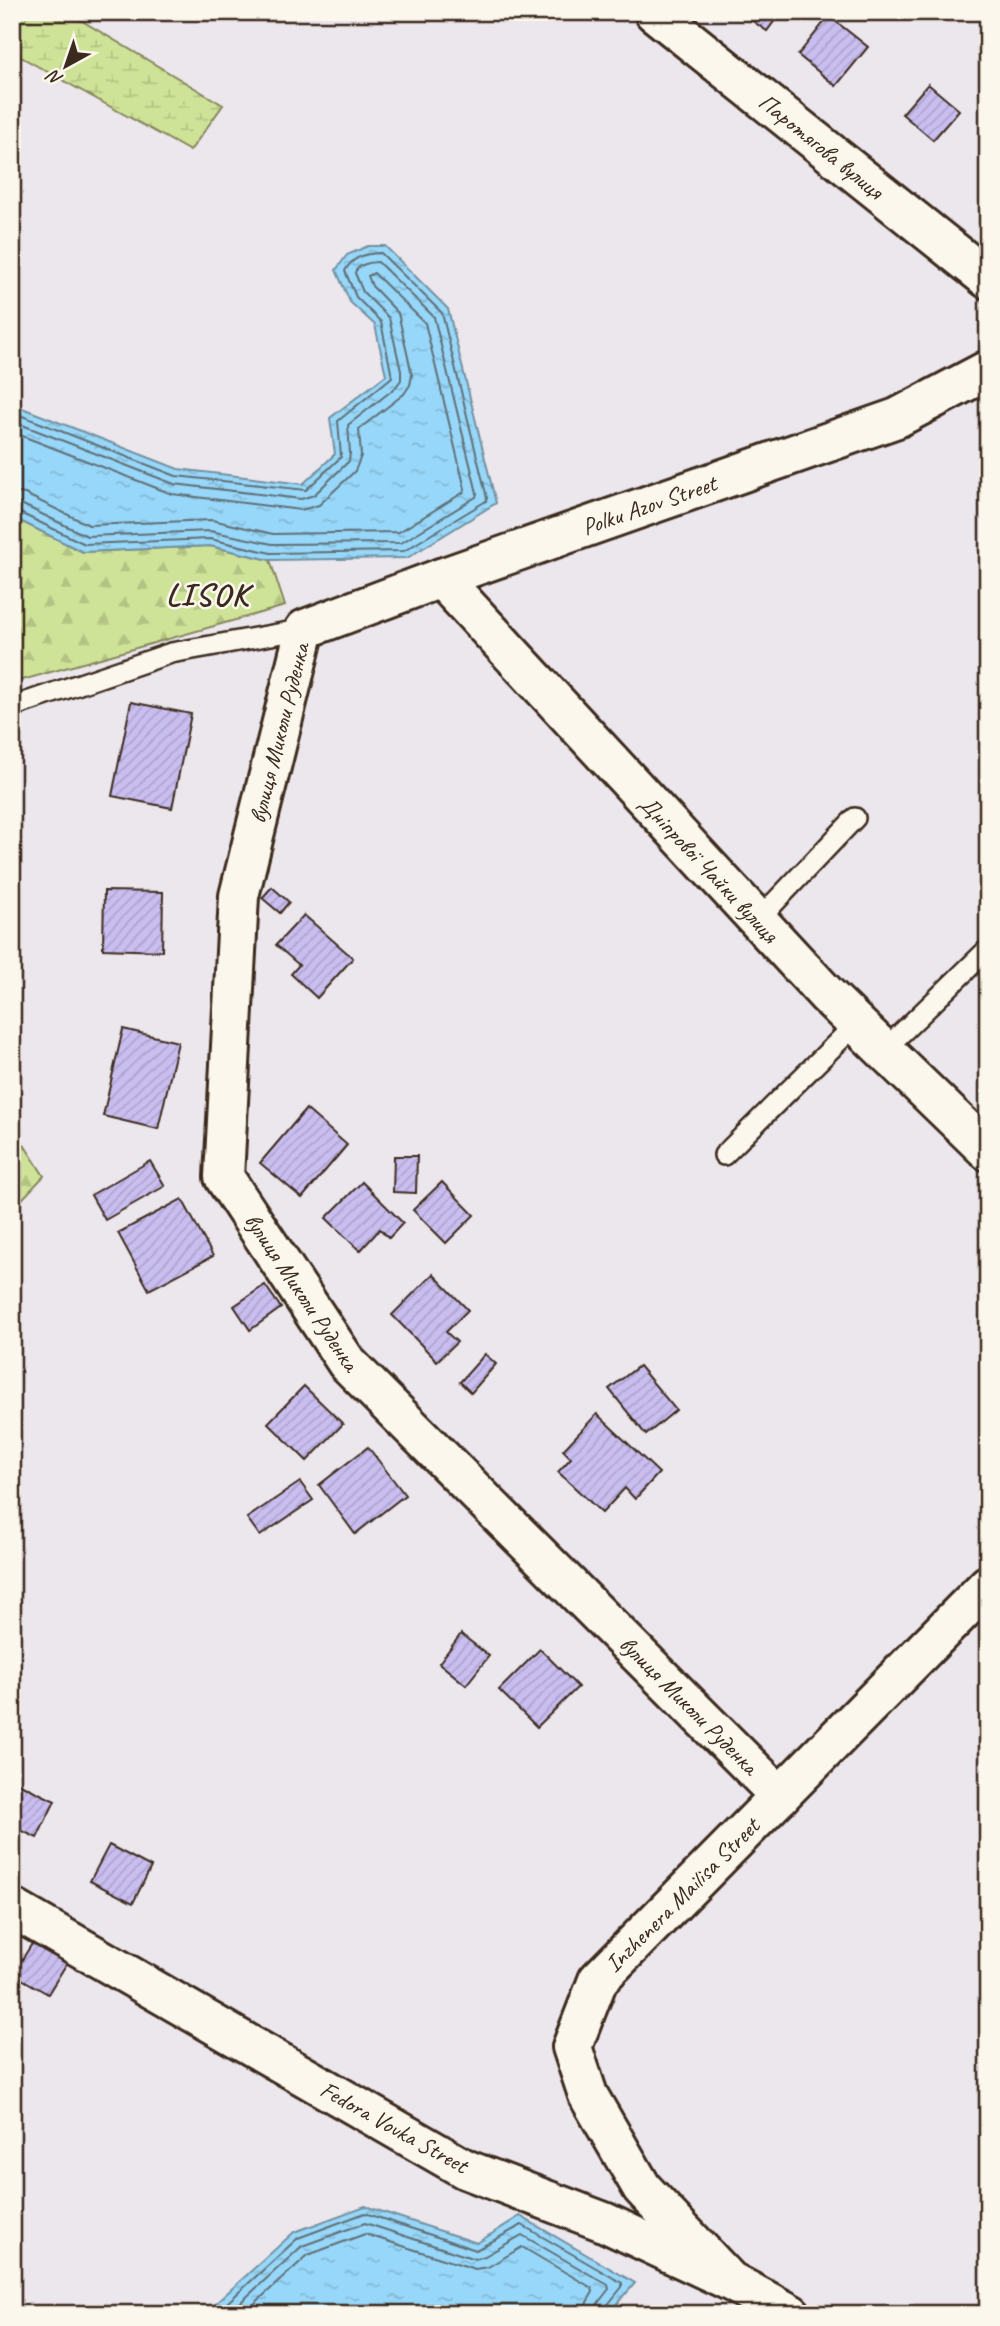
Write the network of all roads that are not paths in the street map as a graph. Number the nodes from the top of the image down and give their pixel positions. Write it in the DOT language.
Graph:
graph roads {
  1 [pos="654,12"];
  2 [pos="988,279"];
  3 [pos="988,370"];
  4 [pos="441,578"];
  5 [pos="305,629"];
  6 [pos="12,707"];
  7 [pos="855,817"];
  8 [pos="757,921"];
  9 [pos="988,949"];
  10 [pos="856,1024"];
  11 [pos="884,1050"];
  12 [pos="988,1150"];
  13 [pos="724,1155"];
  14 [pos="988,1585"];
  15 [pos="780,1796"];
  16 [pos="12,1908"];
  17 [pos="730,2281"];
  18 [pos="791,2314"];
  1 -- 2 [label="street, Паротягова вулиця"];
  3 -- 4 [label="street, Polku Azov Street"];
  4 -- 5 [label="street, Polku Azov Street"];
  4 -- 8 [label="street, Дніпрової Чайки вулиця"];
  5 -- 6 [label="lane"];
  5 -- 15 [label="street, вулиця Миколи Руденка"];
  7 -- 8 [label="lane"];
  8 -- 10 [label="street, Дніпрової Чайки вулиця"];
  9 -- 11 [label="lane"];
  10 -- 11 [label="street, Дніпрової Чайки вулиця"];
  10 -- 13 [label="lane"];
  11 -- 12 [label="street, Дніпрової Чайки вулиця"];
  14 -- 15 [label="street, Inzhenera Mailisa Street"];
  15 -- 17 [label="street, Inzhenera Mailisa Street"];
  16 -- 17 [label="street, Fedora Vovka Street"];
  17 -- 18 [label="street, Fedora Vovka Street"];
}
